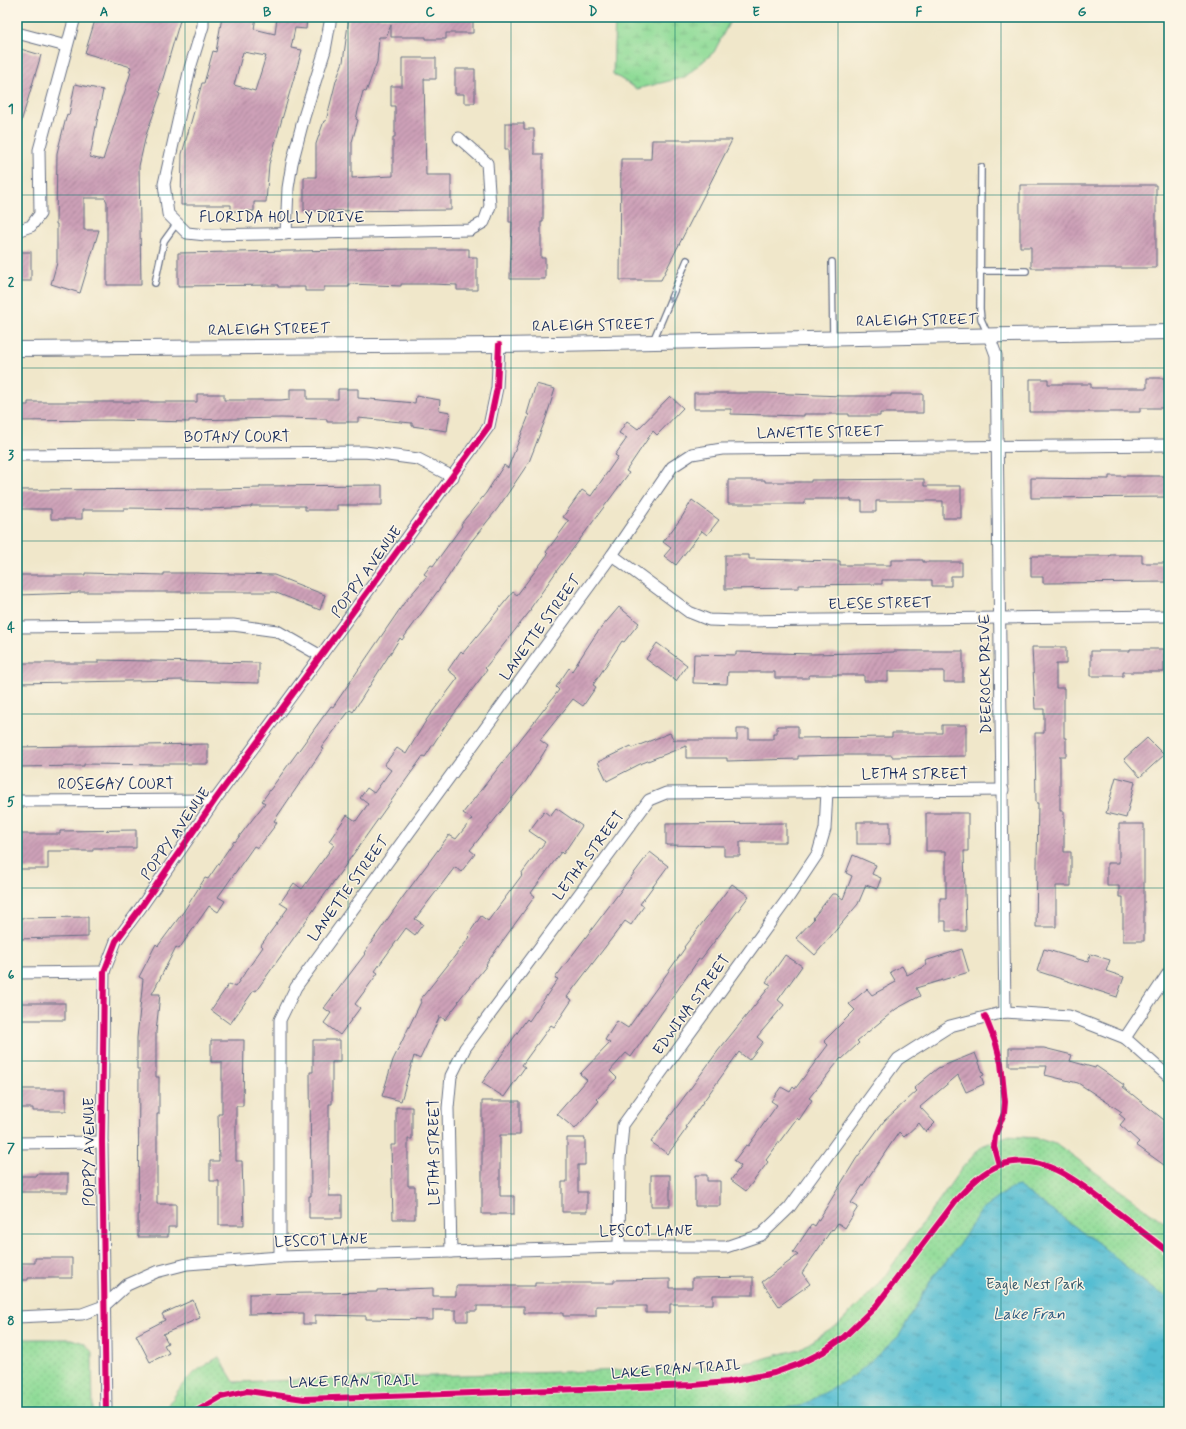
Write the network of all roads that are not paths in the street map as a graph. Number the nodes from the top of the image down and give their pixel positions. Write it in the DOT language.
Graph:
graph roads {
  1 [pos="75,17"];
  2 [pos="203,17"];
  3 [pos="331,17"];
  4 [pos="17,33"];
  5 [pos="66,46"];
  6 [pos="459,138"];
  7 [pos="980,167"];
  8 [pos="177,223"];
  9 [pos="17,231"];
  10 [pos="286,234"];
  11 [pos="687,260"];
  12 [pos="832,262"];
  13 [pos="980,271"];
  14 [pos="1026,271"];
  15 [pos="155,283"];
  16 [pos="1169,332"];
  17 [pos="989,336"];
  18 [pos="833,339"];
  19 [pos="653,342"];
  20 [pos="500,345"];
  21 [pos="17,349"];
  22 [pos="997,446"];
  23 [pos="1169,446"];
  24 [pos="17,455"];
  25 [pos="452,477"];
  26 [pos="612,555"];
  27 [pos="1169,616"];
  28 [pos="1000,617"];
  29 [pos="17,628"];
  30 [pos="321,656"];
  31 [pos="1003,790"];
  32 [pos="827,791"];
  33 [pos="216,800"];
  34 [pos="17,801"];
  35 [pos="104,972"];
  36 [pos="1169,972"];
  37 [pos="17,973"];
  38 [pos="1005,1012"];
  39 [pos="1125,1038"];
  40 [pos="1169,1077"];
  41 [pos="102,1142"];
  42 [pos="17,1143"];
  43 [pos="619,1247"];
  44 [pos="451,1252"];
  45 [pos="280,1258"];
  46 [pos="104,1306"];
  47 [pos="17,1317"];
  48 [pos="106,1412"];
  1 -- 5 [label="street"];
  2 -- 8 [label="street, FLORIDA HOLLY DRIVE"];
  3 -- 10 [label="street"];
  4 -- 5 [label="street"];
  5 -- 9 [label="street"];
  6 -- 10 [label="street, FLORIDA HOLLY DRIVE"];
  7 -- 13 [label="lane"];
  8 -- 10 [label="street, FLORIDA HOLLY DRIVE"];
  8 -- 15 [label="lane"];
  11 -- 19 [label="lane, one-way"];
  12 -- 18 [label="lane"];
  13 -- 14 [label="lane"];
  13 -- 17 [label="lane"];
  16 -- 17 [label="street, RALEIGH STREET"];
  17 -- 18 [label="street, RALEIGH STREET"];
  17 -- 22 [label="street, DEEROCK DRIVE"];
  18 -- 19 [label="street, RALEIGH STREET"];
  19 -- 20 [label="street, RALEIGH STREET"];
  20 -- 21 [label="street, RALEIGH STREET"];
  20 -- 25 [label="street, POPPY AVENUE"];
  22 -- 23 [label="street, LANETTE STREET"];
  22 -- 26 [label="street, LANETTE STREET"];
  22 -- 28 [label="street, DEEROCK DRIVE"];
  24 -- 25 [label="street, BOTANY COURT"];
  25 -- 30 [label="street, POPPY AVENUE"];
  26 -- 28 [label="street, ELESE STREET"];
  26 -- 45 [label="street, LANETTE STREET"];
  27 -- 28 [label="street, ELESE STREET"];
  28 -- 31 [label="street, DEEROCK DRIVE"];
  29 -- 30 [label="street"];
  30 -- 33 [label="street, POPPY AVENUE"];
  31 -- 32 [label="street, LETHA STREET"];
  31 -- 38 [label="street, DEEROCK DRIVE"];
  32 -- 43 [label="street, EDWINA STREET"];
  32 -- 44 [label="street, LETHA STREET"];
  33 -- 34 [label="street, ROSEGAY COURT"];
  33 -- 35 [label="street, POPPY AVENUE"];
  35 -- 37 [label="street"];
  35 -- 41 [label="street, POPPY AVENUE"];
  36 -- 39 [label="street"];
  38 -- 39 [label="street, LESCOT LANE"];
  38 -- 43 [label="street, LESCOT LANE"];
  39 -- 40 [label="street, LESCOT LANE"];
  41 -- 42 [label="street"];
  41 -- 46 [label="street, POPPY AVENUE"];
  43 -- 44 [label="street, LESCOT LANE"];
  44 -- 45 [label="street, LESCOT LANE"];
  45 -- 46 [label="street, LESCOT LANE"];
  46 -- 47 [label="street, LESCOT LANE"];
  46 -- 48 [label="street, POPPY AVENUE"];
}
